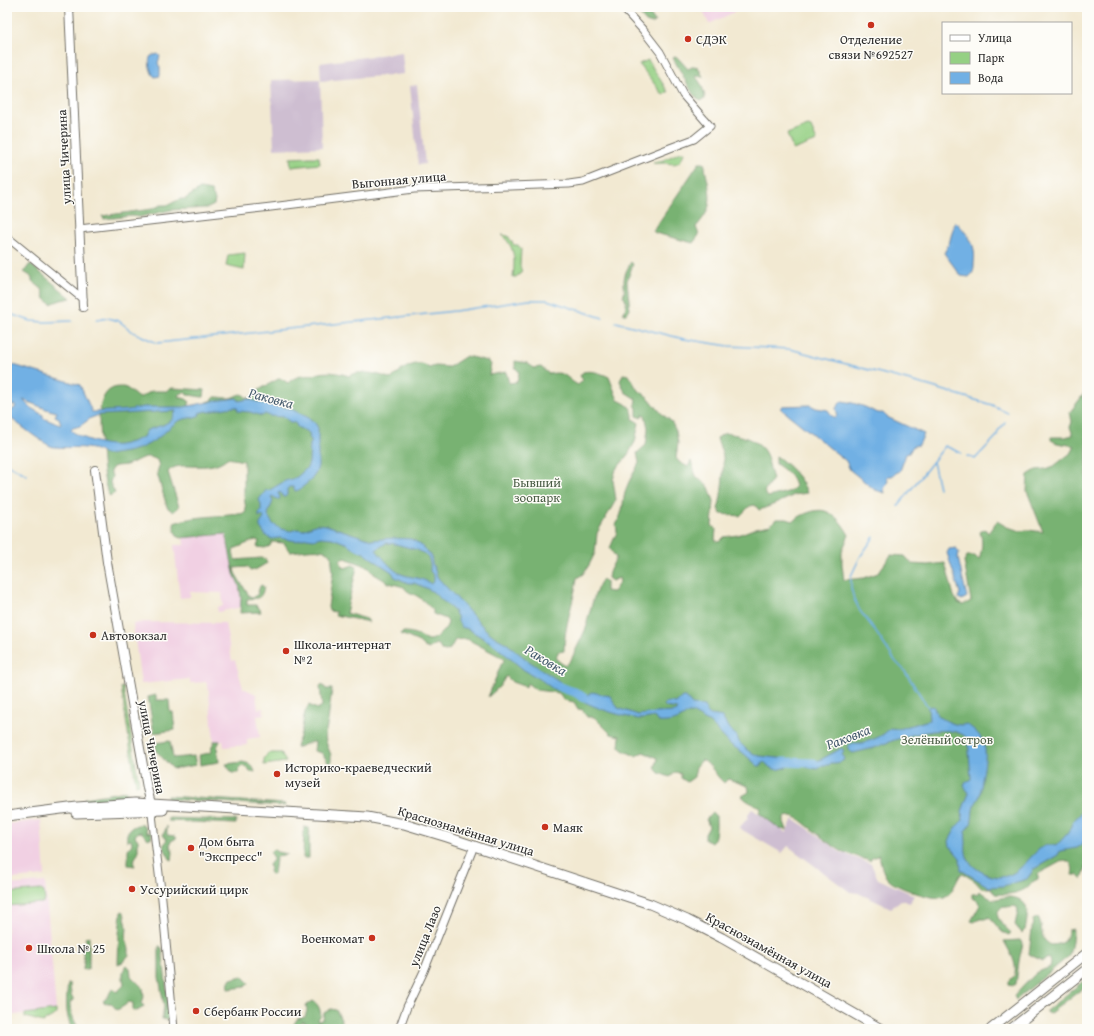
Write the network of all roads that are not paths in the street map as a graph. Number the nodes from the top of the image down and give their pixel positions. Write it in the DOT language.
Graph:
graph roads {
  1 [pos="69,7"];
  2 [pos="622,7"];
  3 [pos="79,229"];
  4 [pos="7,237"];
  5 [pos="83,303"];
  6 [pos="95,470"];
  7 [pos="152,807"];
  8 [pos="7,816"];
  9 [pos="7,821"];
  10 [pos="404,827"];
  11 [pos="472,851"];
  12 [pos="529,867"];
  13 [pos="659,911"];
  14 [pos="1087,953"];
  15 [pos="1087,969"];
  16 [pos="174,1029"];
  17 [pos="399,1029"];
  18 [pos="870,1029"];
  19 [pos="881,1029"];
  20 [pos="991,1029"];
  21 [pos="1011,1029"];
  1 -- 3 [label="main road, улица Чичерина"];
  2 -- 3 [label="street, Выгонная улица"];
  3 -- 5 [label="main road, улица Чичерина"];
  4 -- 5 [label="street"];
  6 -- 7 [label="main road, улица Чичерина"];
  7 -- 8 [label="highway, Краснознамённая улица"];
  7 -- 9 [label="highway, Краснознамённая улица"];
  7 -- 10 [label="highway, Краснознамённая улица"];
  7 -- 10 [label="highway, Краснознамённая улица"];
  7 -- 16 [label="street, улица Чичерина"];
  10 -- 11 [label="highway, Краснознамённая улица"];
  10 -- 12 [label="highway, Краснознамённая улица"];
  11 -- 12 [label="highway, Краснознамённая улица"];
  11 -- 17 [label="street, улица Лазо"];
  12 -- 13 [label="highway, Краснознамённая улица"];
  13 -- 18 [label="highway, Краснознамённая улица"];
  13 -- 19 [label="highway, Краснознамённая улица"];
  14 -- 20 [label="highway"];
  15 -- 21 [label="highway"];
}
